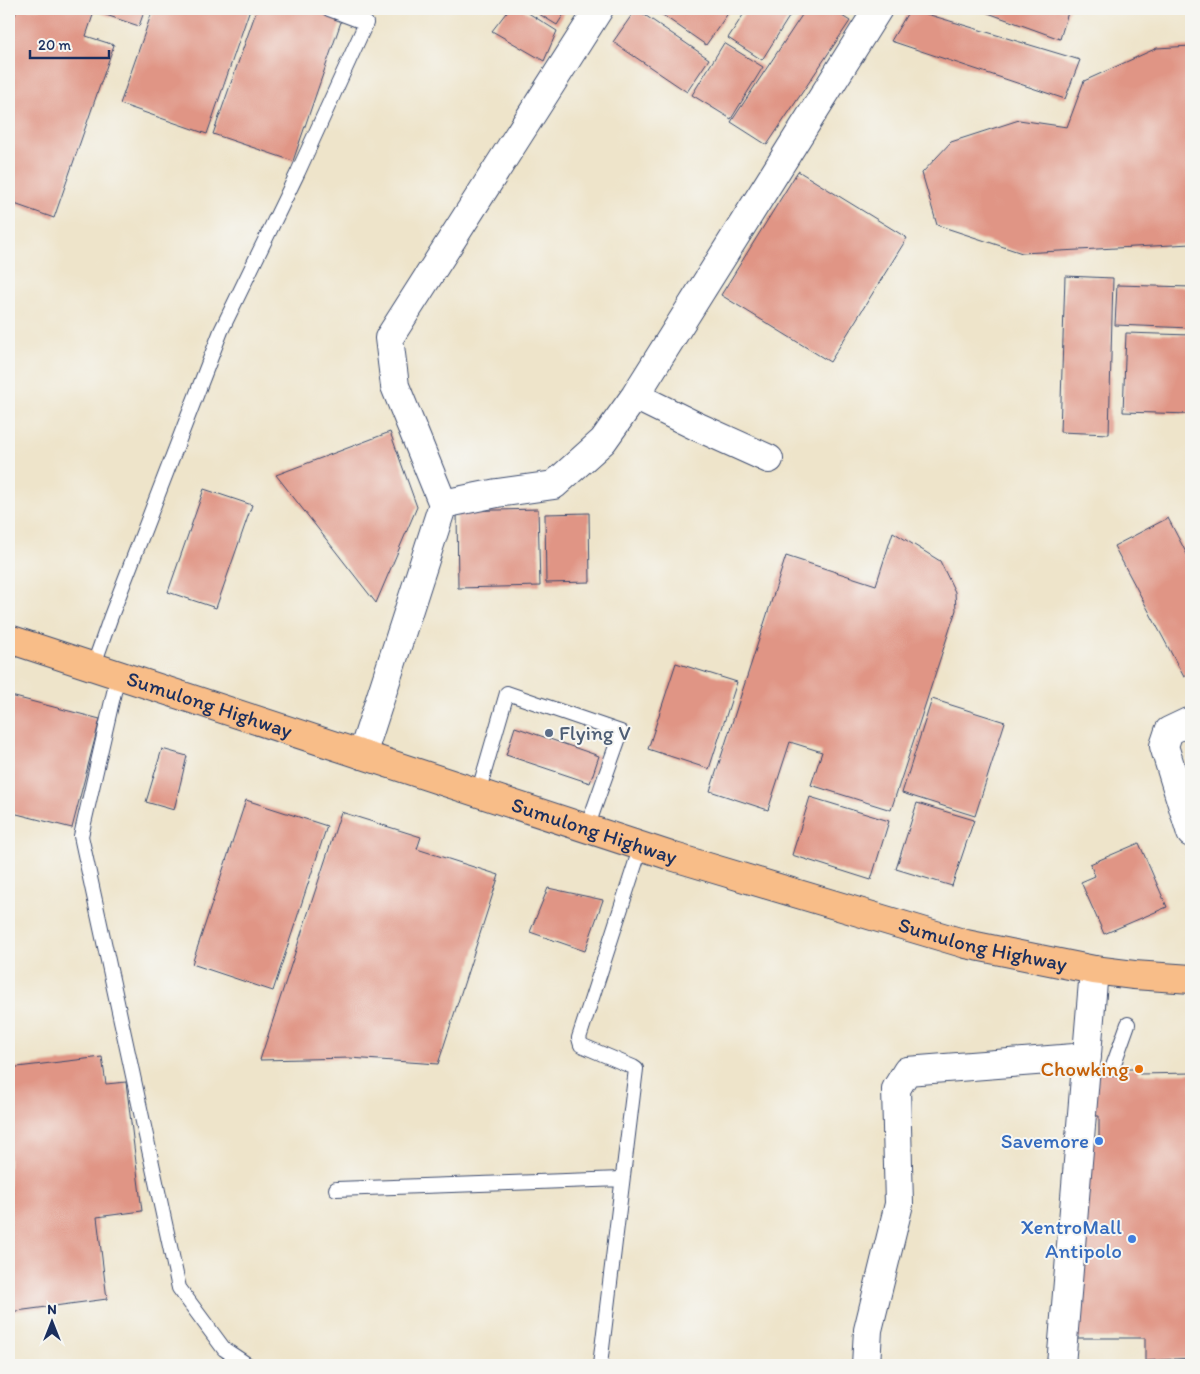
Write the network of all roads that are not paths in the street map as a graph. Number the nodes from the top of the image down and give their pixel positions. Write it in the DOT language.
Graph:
graph roads {
  1 [pos="329,9"];
  2 [pos="600,9"];
  3 [pos="878,9"];
  4 [pos="635,396"];
  5 [pos="769,459"];
  6 [pos="443,504"];
  7 [pos="9,639"];
  8 [pos="93,666"];
  9 [pos="118,675"];
  10 [pos="1191,722"];
  11 [pos="362,755"];
  12 [pos="478,793"];
  13 [pos="587,828"];
  14 [pos="1191,833"];
  15 [pos="641,846"];
  16 [pos="1094,970"];
  17 [pos="1191,979"];
  18 [pos="1128,1024"];
  19 [pos="1087,1057"];
  20 [pos="1112,1069"];
  21 [pos="622,1179"];
  22 [pos="336,1189"];
  23 [pos="248,1365"];
  24 [pos="600,1365"];
  25 [pos="866,1365"];
  26 [pos="1061,1365"];
  1 -- 8 [label="lane"];
  2 -- 6 [label="street"];
  3 -- 4 [label="street"];
  4 -- 5 [label="street"];
  4 -- 6 [label="street"];
  6 -- 11 [label="street"];
  7 -- 8 [label="main road, Sumulong Highway"];
  8 -- 9 [label="main road, Sumulong Highway"];
  9 -- 11 [label="main road, Sumulong Highway"];
  9 -- 23 [label="lane"];
  10 -- 14 [label="street"];
  11 -- 12 [label="main road, Sumulong Highway"];
  12 -- 13 [label="main road, Sumulong Highway"];
  12 -- 13 [label="lane"];
  13 -- 15 [label="main road, Sumulong Highway"];
  15 -- 16 [label="main road, Sumulong Highway"];
  15 -- 21 [label="lane"];
  16 -- 17 [label="main road, Sumulong Highway"];
  16 -- 19 [label="street"];
  18 -- 20 [label="lane"];
  19 -- 25 [label="street"];
  19 -- 26 [label="street"];
  21 -- 22 [label="lane"];
  21 -- 24 [label="lane"];
}
